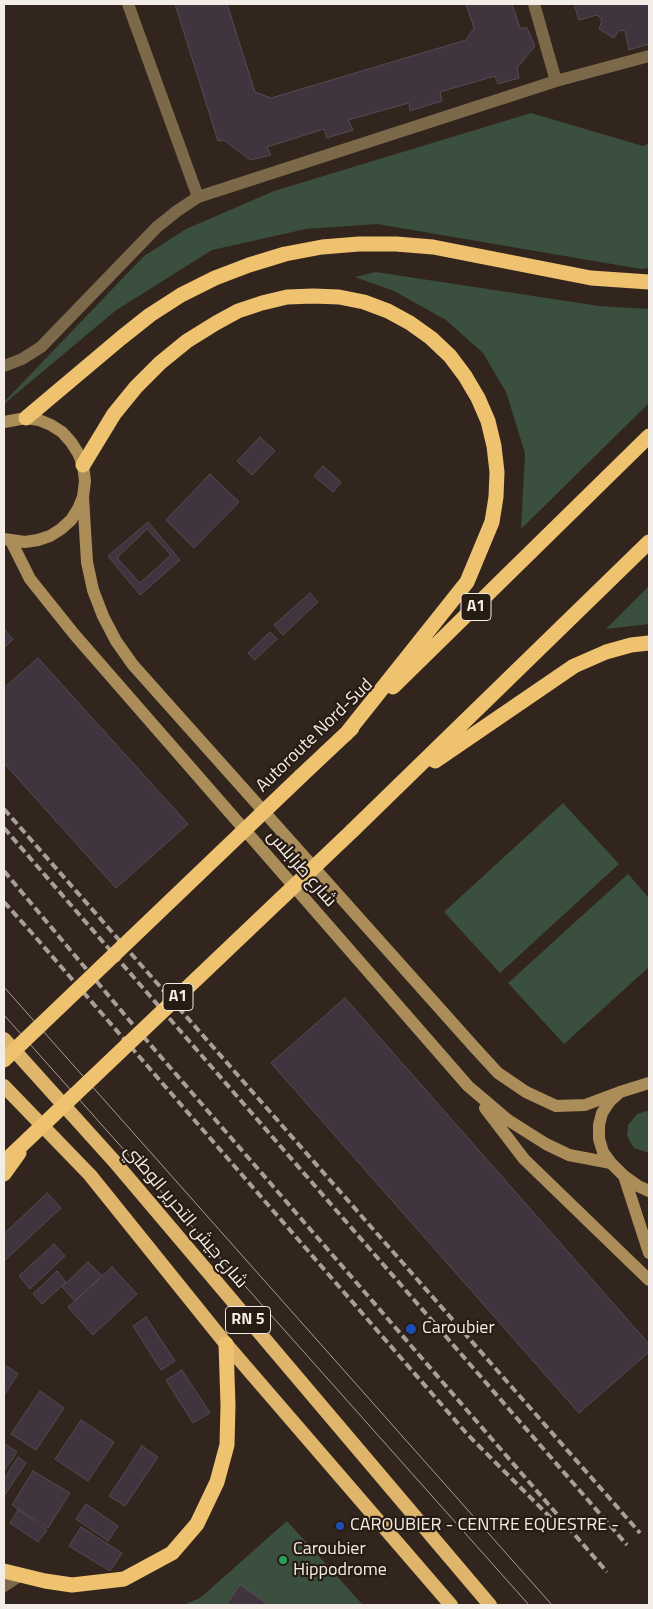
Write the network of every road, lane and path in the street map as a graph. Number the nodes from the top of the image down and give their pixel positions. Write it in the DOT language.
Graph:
graph roads {
  1 [pos="128,4"];
  2 [pos="534,4"];
  3 [pos="649,56"];
  4 [pos="556,81"];
  5 [pos="198,197"];
  6 [pos="649,282"];
  7 [pos="4,366"];
  8 [pos="26,418"];
  9 [pos="4,422"];
  10 [pos="649,436"];
  11 [pos="83,465"];
  12 [pos="83,497"];
  13 [pos="8,540"];
  14 [pos="649,542"];
  15 [pos="649,643"];
  16 [pos="346,734"];
  17 [pos="400,784"];
  18 [pos="4,1039"];
  19 [pos="4,1060"];
  20 [pos="649,1082"];
  21 [pos="4,1086"];
  22 [pos="468,1086"];
  23 [pos="620,1092"];
  24 [pos="30,1138"];
  25 [pos="4,1162"];
  26 [pos="611,1163"];
  27 [pos="4,1174"];
  28 [pos="624,1176"];
  29 [pos="649,1191"];
  30 [pos="649,1253"];
  31 [pos="649,1280"];
  32 [pos="226,1344"];
  33 [pos="4,1571"];
  34 [pos="19,1576"];
  35 [pos="4,1586"];
  36 [pos="451,1605"];
  37 [pos="490,1605"];
  1 -- 5 [label="street"];
  2 -- 4 [label="street"];
  3 -- 4 [label="street"];
  4 -- 5 [label="street"];
  5 -- 7 [label="street"];
  6 -- 8 [label="highway"];
  8 -- 9 [label="main road"];
  8 -- 11 [label="main road"];
  10 -- 16 [label="highway, Autoroute Nord-Sud / A1"];
  11 -- 12 [label="main road, شارع طرابلس"];
  11 -- 16 [label="highway"];
  12 -- 13 [label="main road"];
  12 -- 23 [label="main road, شارع طرابلس"];
  13 -- 22 [label="main road, شارع طرابلس"];
  14 -- 17 [label="highway, A1"];
  15 -- 17 [label="highway"];
  16 -- 19 [label="highway, Autoroute Nord-Sud / A1, bridge"];
  17 -- 24 [label="highway, A1, bridge"];
  18 -- 37 [label="highway, شارع جيش التحرير الوطني / RN 5"];
  20 -- 23 [label="main road, شارع طرابلس"];
  21 -- 32 [label="highway, RN 5"];
  22 -- 26 [label="main road, شارع طرابلس"];
  22 -- 31 [label="main road"];
  23 -- 26 [label="main road"];
  24 -- 25 [label="highway, A1, bridge"];
  24 -- 27 [label="highway, bridge"];
  26 -- 28 [label="main road"];
  28 -- 29 [label="main road"];
  28 -- 30 [label="main road"];
  32 -- 34 [label="highway"];
  32 -- 36 [label="highway, RN 5"];
  33 -- 34 [label="highway"];
  34 -- 35 [label="street"];
}
